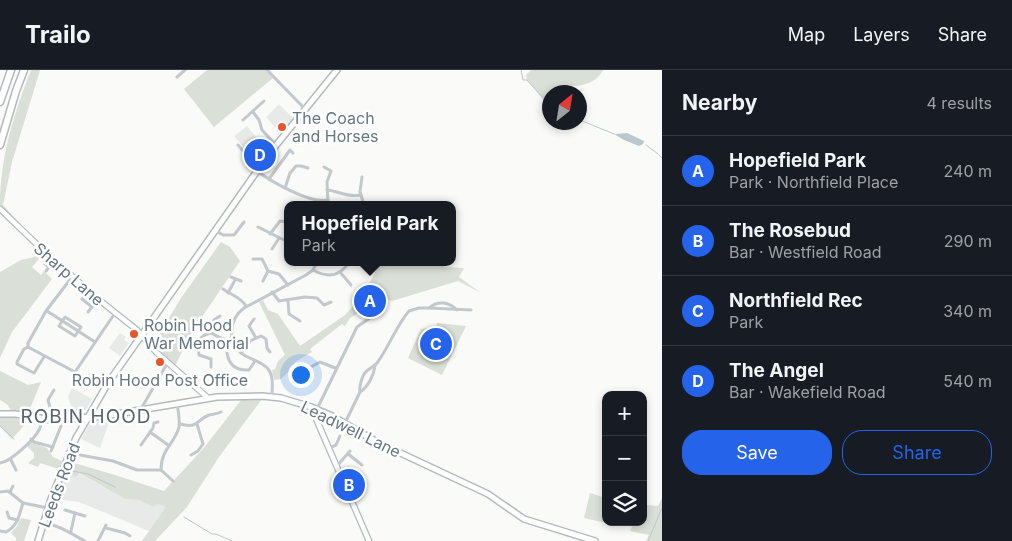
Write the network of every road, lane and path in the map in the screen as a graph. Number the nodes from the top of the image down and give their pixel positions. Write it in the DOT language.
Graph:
graph roads {
  1 [pos="11,70"];
  2 [pos="24,70"];
  3 [pos="185,70"];
  4 [pos="267,70"];
  5 [pos="337,70"];
  6 [pos="177,77"];
  7 [pos="264,101"];
  8 [pos="0,102"];
  9 [pos="305,109"];
  10 [pos="253,112"];
  11 [pos="241,120"];
  12 [pos="238,144"];
  13 [pos="0,145"];
  14 [pos="276,145"];
  15 [pos="294,152"];
  16 [pos="324,167"];
  17 [pos="308,168"];
  18 [pos="258,170"];
  19 [pos="331,171"];
  20 [pos="335,172"];
  21 [pos="362,177"];
  22 [pos="269,179"];
  23 [pos="285,188"];
  24 [pos="327,190"];
  25 [pos="360,195"];
  26 [pos="328,200"];
  27 [pos="362,201"];
  28 [pos="0,209"];
  29 [pos="244,222"];
  30 [pos="284,222"];
  31 [pos="258,227"];
  32 [pos="216,230"];
  33 [pos="270,234"];
  34 [pos="278,238"];
  35 [pos="284,240"];
  36 [pos="272,249"];
  37 [pos="253,259"];
  38 [pos="54,261"];
  39 [pos="45,264"];
  40 [pos="315,266"];
  41 [pos="345,266"];
  42 [pos="313,270"];
  43 [pos="268,271"];
  44 [pos="340,272"];
  45 [pos="72,277"];
  46 [pos="231,277"];
  47 [pos="263,281"];
  48 [pos="288,285"];
  49 [pos="351,285"];
  50 [pos="223,289"];
  51 [pos="272,292"];
  52 [pos="228,293"];
  53 [pos="85,296"];
  54 [pos="98,299"];
  55 [pos="288,301"];
  56 [pos="331,302"];
  57 [pos="246,306"];
  58 [pos="92,307"];
  59 [pos="471,310"];
  60 [pos="46,311"];
  61 [pos="377,311"];
  62 [pos="88,312"];
  63 [pos="115,313"];
  64 [pos="217,315"];
  65 [pos="254,319"];
  66 [pos="300,321"];
  67 [pos="211,333"];
  68 [pos="141,335"];
  69 [pos="232,338"];
  70 [pos="256,338"];
  71 [pos="95,342"];
  72 [pos="28,347"];
  73 [pos="270,352"];
  74 [pos="226,353"];
  75 [pos="241,353"];
  76 [pos="44,357"];
  77 [pos="255,361"];
  78 [pos="168,362"];
  79 [pos="375,366"];
  80 [pos="211,367"];
  81 [pos="306,368"];
  82 [pos="335,368"];
  83 [pos="54,390"];
  84 [pos="360,392"];
  85 [pos="272,397"];
  86 [pos="208,398"];
  87 [pos="177,402"];
  88 [pos="94,407"];
  89 [pos="142,409"];
  90 [pos="316,409"];
  91 [pos="221,412"];
  92 [pos="0,414"];
  93 [pos="101,416"];
  94 [pos="88,417"];
  95 [pos="42,418"];
  96 [pos="72,419"];
  97 [pos="51,420"];
  98 [pos="158,422"];
  99 [pos="345,423"];
  100 [pos="180,424"];
  101 [pos="198,424"];
  102 [pos="61,426"];
  103 [pos="80,432"];
  104 [pos="150,432"];
  105 [pos="340,436"];
  106 [pos="31,439"];
  107 [pos="141,445"];
  108 [pos="168,445"];
  109 [pos="328,448"];
  110 [pos="80,455"];
  111 [pos="191,455"];
  112 [pos="11,460"];
  113 [pos="0,463"];
  114 [pos="336,466"];
  115 [pos="362,466"];
  116 [pos="16,470"];
  117 [pos="161,470"];
  118 [pos="173,481"];
  119 [pos="13,486"];
  120 [pos="0,492"];
  121 [pos="10,492"];
  122 [pos="23,503"];
  123 [pos="48,508"];
  124 [pos="64,510"];
  125 [pos="8,512"];
  126 [pos="75,513"];
  127 [pos="85,516"];
  128 [pos="18,520"];
  129 [pos="49,524"];
  130 [pos="0,531"];
  131 [pos="71,531"];
  132 [pos="130,536"];
  133 [pos="39,541"];
  134 [pos="85,541"];
  135 [pos="98,541"];
  136 [pos="369,541"];
  137 [pos="595,541"];
  1 -- 8 [label="highway"];
  2 -- 13 [label="highway"];
  3 -- 6 [label="street"];
  4 -- 9 [label="street"];
  5 -- 9 [label="main road, Leeds Road"];
  7 -- 10 [label="street"];
  9 -- 14 [label="main road, Leeds Road"];
  10 -- 11 [label="street"];
  10 -- 14 [label="street"];
  12 -- 18 [label="street"];
  14 -- 18 [label="main road, Leeds Road"];
  15 -- 22 [label="street"];
  16 -- 19 [label="street"];
  17 -- 23 [label="street"];
  18 -- 22 [label="street"];
  18 -- 32 [label="main road, Leeds Road"];
  19 -- 20 [label="street"];
  19 -- 24 [label="street"];
  21 -- 25 [label="street"];
  22 -- 23 [label="street"];
  23 -- 26 [label="street"];
  24 -- 25 [label="street"];
  24 -- 26 [label="street"];
  25 -- 27 [label="street"];
  28 -- 38 [label="street, Sharp Lane"];
  29 -- 32 [label="street"];
  30 -- 33 [label="street"];
  31 -- 33 [label="street"];
  32 -- 68 [label="main road, Leeds Road"];
  33 -- 34 [label="street"];
  34 -- 35 [label="street"];
  34 -- 36 [label="street"];
  37 -- 43 [label="street"];
  38 -- 39 [label="street"];
  38 -- 45 [label="street, Sharp Lane"];
  40 -- 42 [label="street"];
  41 -- 44 [label="street"];
  42 -- 44 [label="street"];
  42 -- 48 [label="street"];
  43 -- 47 [label="street"];
  43 -- 48 [label="street"];
  44 -- 49 [label="street"];
  45 -- 54 [label="street, Sharp Lane"];
  45 -- 60 [label="street"];
  46 -- 52 [label="street"];
  48 -- 51 [label="street"];
  50 -- 52 [label="street"];
  51 -- 55 [label="street"];
  51 -- 57 [label="street"];
  52 -- 57 [label="street"];
  53 -- 58 [label="street"];
  54 -- 58 [label="street"];
  54 -- 63 [label="street, Sharp Lane"];
  55 -- 56 [label="street"];
  55 -- 66 [label="street"];
  57 -- 69 [label="street"];
  58 -- 62 [label="street"];
  59 -- 79 [label="street"];
  60 -- 71 [label="street"];
  60 -- 72 [label="street"];
  61 -- 82 [label="street"];
  63 -- 68 [label="street, Sharp Lane"];
  63 -- 71 [label="street"];
  64 -- 67 [label="street"];
  65 -- 70 [label="street"];
  67 -- 69 [label="street"];
  67 -- 80 [label="street"];
  68 -- 78 [label="street, Sharp Lane"];
  68 -- 88 [label="main road, Leeds Road"];
  69 -- 75 [label="street"];
  70 -- 73 [label="street"];
  70 -- 75 [label="street"];
  71 -- 76 [label="street"];
  72 -- 76 [label="street"];
  72 -- 76 [label="street"];
  74 -- 77 [label="street"];
  75 -- 77 [label="street"];
  77 -- 85 [label="street"];
  78 -- 86 [label="street, Sharp Lane"];
  78 -- 89 [label="street"];
  79 -- 84 [label="street"];
  79 -- 84 [label="street"];
  81 -- 82 [label="street"];
  82 -- 90 [label="street"];
  83 -- 97 [label="street"];
  84 -- 99 [label="street"];
  85 -- 86 [label="main road, Leadwell Lane"];
  85 -- 90 [label="main road, Leadwell Lane"];
  86 -- 87 [label="main road, Leadwell Lane"];
  87 -- 89 [label="main road, Leadwell Lane"];
  87 -- 100 [label="street"];
  88 -- 93 [label="main road"];
  88 -- 94 [label="main road, Leeds Road"];
  89 -- 93 [label="main road, Leadwell Lane"];
  90 -- 99 [label="main road, Leadwell Lane"];
  90 -- 109 [label="street"];
  91 -- 101 [label="street"];
  92 -- 95 [label="main road, Leadwell Lane"];
  93 -- 94 [label="main road, Leadwell Lane"];
  94 -- 96 [label="main road, Leadwell Lane"];
  94 -- 103 [label="main road, Leeds Road"];
  95 -- 97 [label="main road, Leadwell Lane"];
  95 -- 106 [label="street"];
  96 -- 97 [label="main road, Leadwell Lane"];
  96 -- 103 [label="main road"];
  98 -- 104 [label="street"];
  99 -- 137 [label="main road, Leadwell Lane"];
  100 -- 101 [label="street"];
  100 -- 108 [label="street"];
  101 -- 111 [label="street"];
  102 -- 106 [label="street"];
  103 -- 123 [label="main road, Leeds Road"];
  104 -- 107 [label="street"];
  104 -- 108 [label="street"];
  105 -- 109 [label="street"];
  106 -- 112 [label="street"];
  108 -- 117 [label="street"];
  109 -- 114 [label="street"];
  110 -- 117 [label="street"];
  112 -- 113 [label="street"];
  112 -- 116 [label="street"];
  114 -- 115 [label="street"];
  114 -- 136 [label="street"];
  117 -- 118 [label="street"];
  119 -- 121 [label="street"];
  120 -- 121 [label="street"];
  121 -- 122 [label="street"];
  122 -- 123 [label="street"];
  122 -- 128 [label="street"];
  123 -- 133 [label="main road, Leeds Road"];
  124 -- 126 [label="street"];
  125 -- 128 [label="street"];
  126 -- 127 [label="street"];
  126 -- 131 [label="street"];
  128 -- 130 [label="street"];
  129 -- 131 [label="street"];
  131 -- 134 [label="street"];
  132 -- 135 [label="street"];
}
